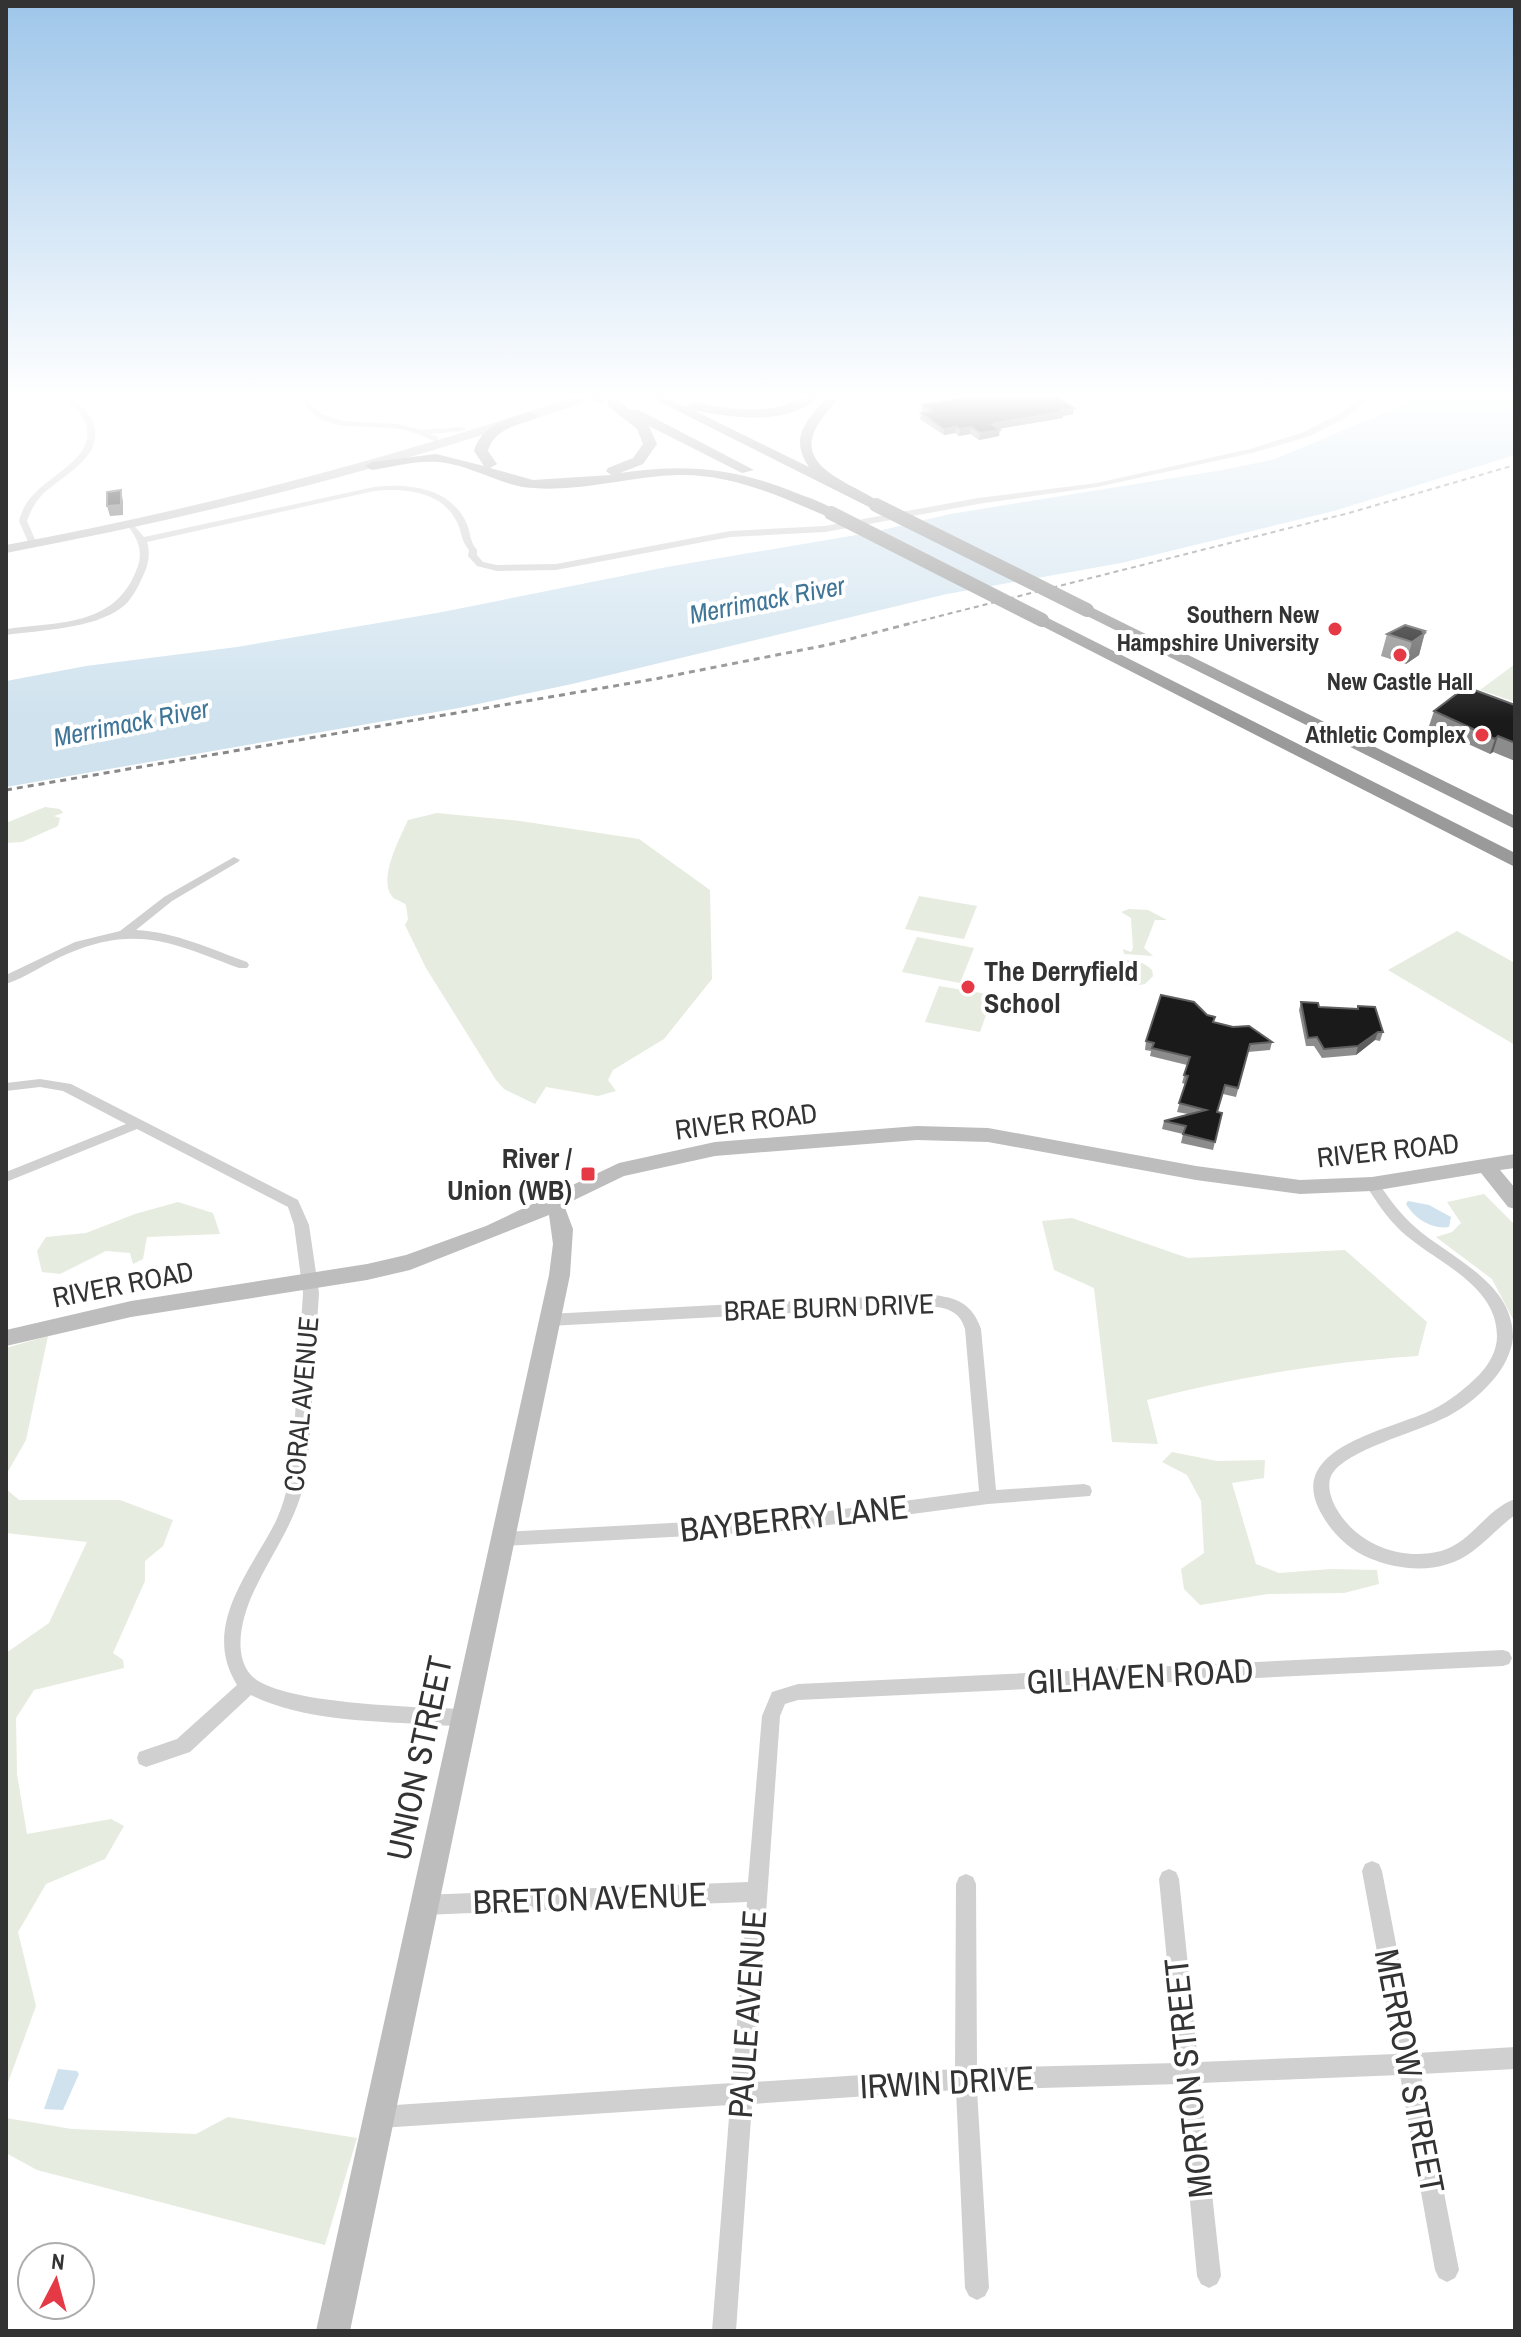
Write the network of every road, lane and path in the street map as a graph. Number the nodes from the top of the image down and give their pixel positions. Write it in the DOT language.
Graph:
graph roads {
  1 [pos="29,502"];
  2 [pos="225,502"];
  3 [pos="315,502"];
  4 [pos="441,502"];
  5 [pos="805,502"];
  6 [pos="809,502"];
  7 [pos="870,502"];
  8 [pos="984,502"];
  9 [pos="831,513"];
  10 [pos="150,521"];
  11 [pos="131,525"];
  12 [pos="143,540"];
  13 [pos="33,544"];
  14 [pos="6,549"];
  15 [pos="6,632"];
  16 [pos="1515,823"];
  17 [pos="234,860"];
  18 [pos="1515,861"];
  19 [pos="125,933"];
  20 [pos="243,965"];
  21 [pos="6,980"];
  22 [pos="6,1087"];
  23 [pos="138,1124"];
  24 [pos="1515,1161"];
  25 [pos="1486,1166"];
  26 [pos="6,1177"];
  27 [pos="1372,1184"];
  28 [pos="552,1201"];
  29 [pos="1515,1202"];
  30 [pos="307,1281"];
  31 [pos="549,1320"];
  32 [pos="6,1338"];
  33 [pos="1084,1491"];
  34 [pos="988,1497"];
  35 [pos="1515,1506"];
  36 [pos="504,1539"];
  37 [pos="1503,1658"];
  38 [pos="249,1685"];
  39 [pos="779,1698"];
  40 [pos="465,1717"];
  41 [pos="146,1758"];
  42 [pos="1372,1871"];
  43 [pos="1169,1879"];
  44 [pos="966,1884"];
  45 [pos="756,1892"];
  46 [pos="423,1905"];
  47 [pos="1515,2058"];
  48 [pos="1408,2064"];
  49 [pos="1187,2074"];
  50 [pos="966,2079"];
  51 [pos="741,2093"];
  52 [pos="380,2117"];
  53 [pos="1447,2270"];
  54 [pos="1209,2276"];
  55 [pos="977,2288"];
  56 [pos="333,2331"];
  57 [pos="724,2331"];
  1 -- 13 [label="street"];
  2 -- 10 [label="street"];
  3 -- 12 [label="street"];
  4 -- 8 [label="street"];
  5 -- 9 [label="highway"];
  6 -- 9 [label="highway"];
  7 -- 16 [label="highway, bridge"];
  9 -- 18 [label="highway, bridge"];
  10 -- 11 [label="street"];
  10 -- 12 [label="street"];
  11 -- 12 [label="street"];
  11 -- 13 [label="street"];
  12 -- 15 [label="street"];
  13 -- 14 [label="street"];
  17 -- 19 [label="street"];
  19 -- 20 [label="street"];
  19 -- 21 [label="street"];
  22 -- 23 [label="street, CORAL AVENUE"];
  23 -- 26 [label="street"];
  23 -- 30 [label="street, CORAL AVENUE"];
  24 -- 25 [label="street, RIVER ROAD"];
  25 -- 27 [label="street, RIVER ROAD"];
  25 -- 29 [label="street"];
  27 -- 28 [label="street, RIVER ROAD"];
  27 -- 35 [label="street"];
  28 -- 30 [label="street, RIVER ROAD"];
  28 -- 31 [label="street, UNION STREET"];
  30 -- 32 [label="street, RIVER ROAD"];
  30 -- 38 [label="street, CORAL AVENUE"];
  31 -- 34 [label="street, BRAE BURN DRIVE"];
  31 -- 36 [label="street, UNION STREET"];
  33 -- 34 [label="street, BAYBERRY LANE"];
  34 -- 36 [label="street, BAYBERRY LANE"];
  36 -- 40 [label="street, UNION STREET"];
  37 -- 39 [label="street, GILHAVEN ROAD"];
  38 -- 40 [label="street"];
  38 -- 41 [label="street"];
  39 -- 45 [label="street, PAULE AVENUE"];
  40 -- 46 [label="street, UNION STREET"];
  42 -- 48 [label="street, MERROW STREET"];
  43 -- 49 [label="street, MORTON STREET"];
  44 -- 50 [label="street"];
  45 -- 46 [label="street, BRETON AVENUE"];
  45 -- 51 [label="street, PAULE AVENUE"];
  46 -- 52 [label="street, UNION STREET"];
  47 -- 48 [label="street, IRWIN DRIVE"];
  48 -- 49 [label="street, IRWIN DRIVE"];
  48 -- 53 [label="street, MERROW STREET"];
  49 -- 50 [label="street, IRWIN DRIVE"];
  49 -- 54 [label="street, MORTON STREET"];
  50 -- 51 [label="street, IRWIN DRIVE"];
  50 -- 55 [label="street"];
  51 -- 52 [label="street, IRWIN DRIVE"];
  51 -- 57 [label="street, PAULE AVENUE"];
  52 -- 56 [label="street, UNION STREET"];
}
